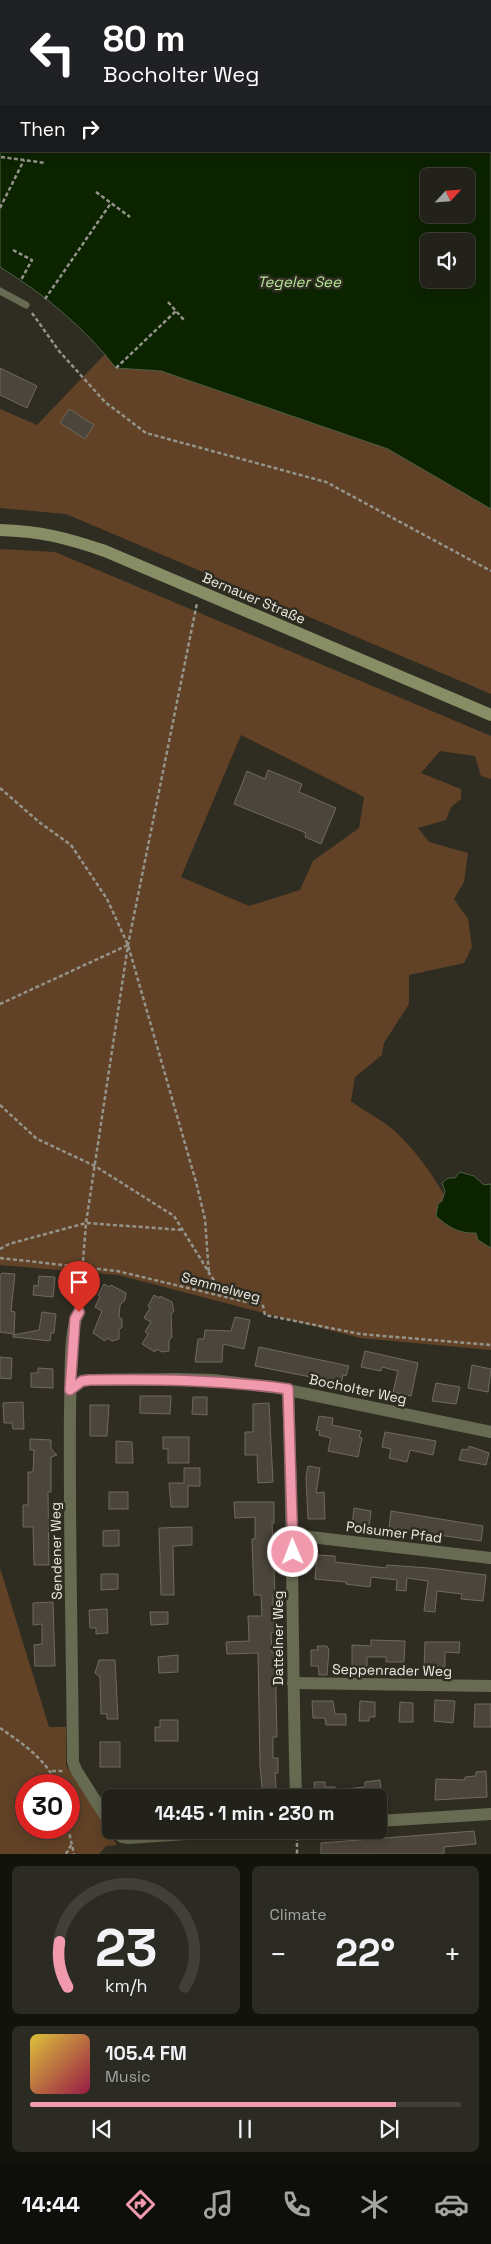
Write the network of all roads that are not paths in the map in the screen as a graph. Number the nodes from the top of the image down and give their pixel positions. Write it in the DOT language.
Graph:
graph roads {
  1 [pos="0,291"];
  2 [pos="26,305"];
  3 [pos="0,530"];
  4 [pos="491,715"];
  5 [pos="79,1312"];
  6 [pos="288,1389"];
  7 [pos="70,1390"];
  8 [pos="491,1432"];
  9 [pos="293,1535"];
  10 [pos="491,1558"];
  11 [pos="293,1683"];
  12 [pos="491,1686"];
  13 [pos="296,1789"];
  14 [pos="102,1811"];
  15 [pos="491,1814"];
  16 [pos="387,1820"];
  1 -- 2 [label="lane"];
  3 -- 4 [label="main road, Bernauer Straße"];
  5 -- 7 [label="street, Sendener Weg"];
  6 -- 7 [label="street, Bocholter Weg"];
  6 -- 8 [label="street, Bocholter Weg"];
  6 -- 9 [label="street, Dattelner Weg"];
  7 -- 14 [label="street, Sendener Weg"];
  9 -- 10 [label="street, Polsumer Pfad"];
  9 -- 11 [label="street, Dattelner Weg"];
  11 -- 12 [label="street, Seppenrader Weg"];
  11 -- 13 [label="street, Dattelner Weg"];
  15 -- 16 [label="street"];
}
